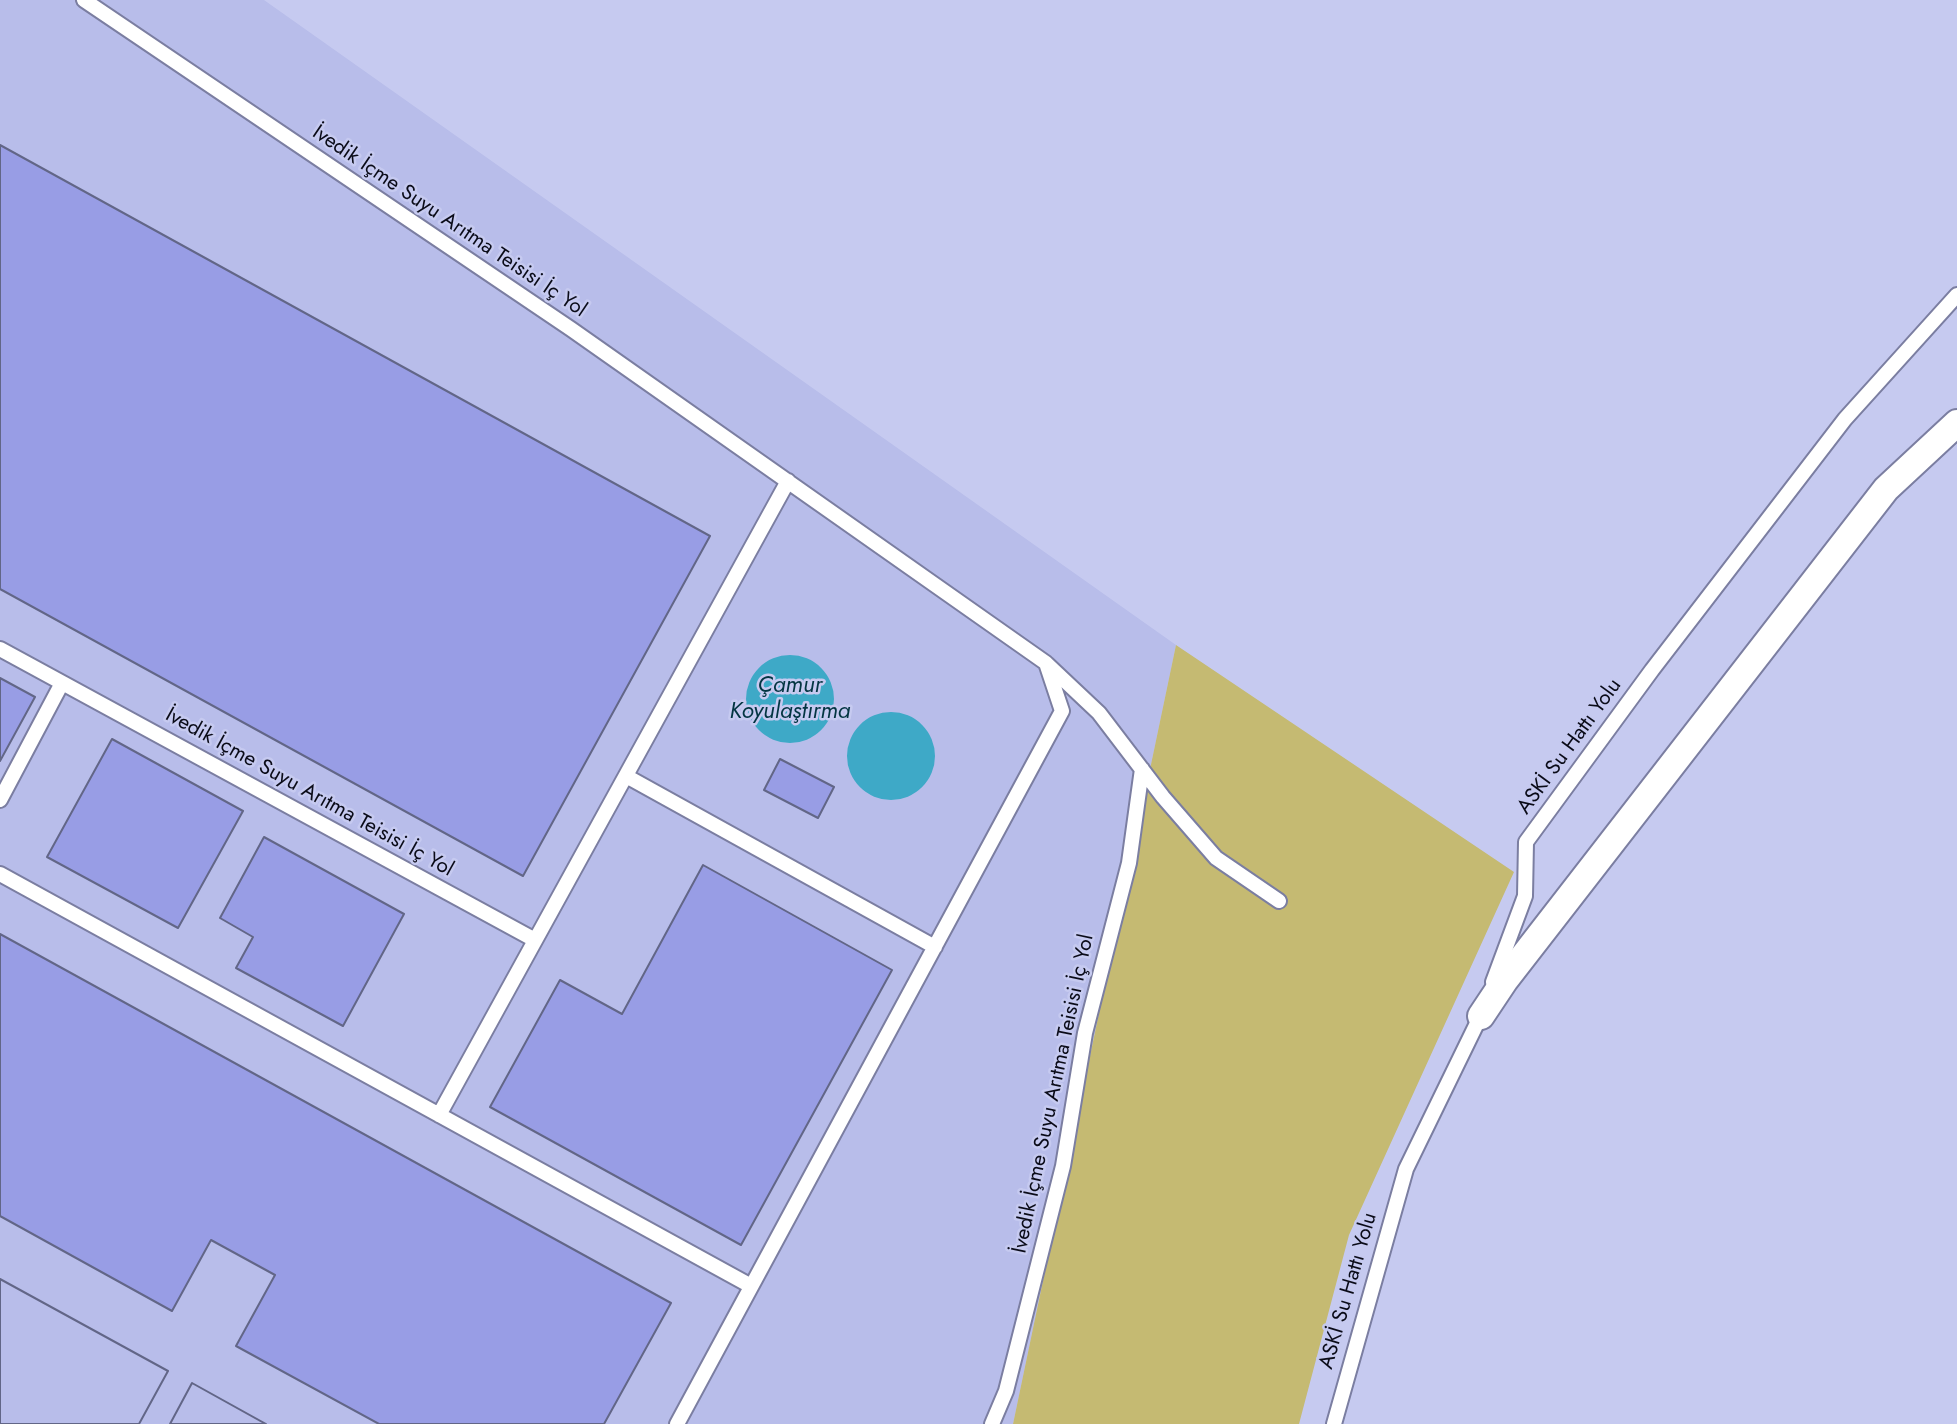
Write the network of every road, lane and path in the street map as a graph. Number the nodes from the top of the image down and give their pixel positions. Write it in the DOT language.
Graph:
graph roads {
  1 [pos="84,0"];
  2 [pos="1957,295"];
  3 [pos="1957,423"];
  4 [pos="788,481"];
  5 [pos="0,649"];
  6 [pos="1046,663"];
  7 [pos="62,683"];
  8 [pos="1142,769"];
  9 [pos="626,776"];
  10 [pos="0,800"];
  11 [pos="0,874"];
  12 [pos="1279,901"];
  13 [pos="535,940"];
  14 [pos="935,947"];
  15 [pos="1481,1016"];
  16 [pos="439,1115"];
  17 [pos="751,1286"];
  18 [pos="677,1424"];
  19 [pos="992,1424"];
  20 [pos="1334,1424"];
  1 -- 4 [label="lane, İvedik İçme Suyu Arıtma Teisisi İç Yol"];
  2 -- 15 [label="lane, ASKİ Su Hattı Yolu"];
  3 -- 15 [label="street"];
  4 -- 6 [label="lane, İvedik İçme Suyu Arıtma Teisisi İç Yol"];
  4 -- 9 [label="lane"];
  5 -- 7 [label="lane, İvedik İçme Suyu Arıtma Teisisi İç Yol"];
  6 -- 8 [label="lane, İvedik İçme Suyu Arıtma Teisisi İç Yol"];
  6 -- 14 [label="lane"];
  7 -- 10 [label="lane"];
  7 -- 13 [label="lane, İvedik İçme Suyu Arıtma Teisisi İç Yol"];
  8 -- 12 [label="lane, İvedik İçme Suyu Arıtma Teisisi İç Yol"];
  8 -- 19 [label="lane, İvedik İçme Suyu Arıtma Teisisi İç Yol"];
  9 -- 13 [label="lane"];
  9 -- 14 [label="lane"];
  11 -- 16 [label="lane"];
  13 -- 16 [label="lane"];
  14 -- 17 [label="lane"];
  15 -- 20 [label="lane, ASKİ Su Hattı Yolu"];
  16 -- 17 [label="lane"];
  17 -- 18 [label="lane"];
}
